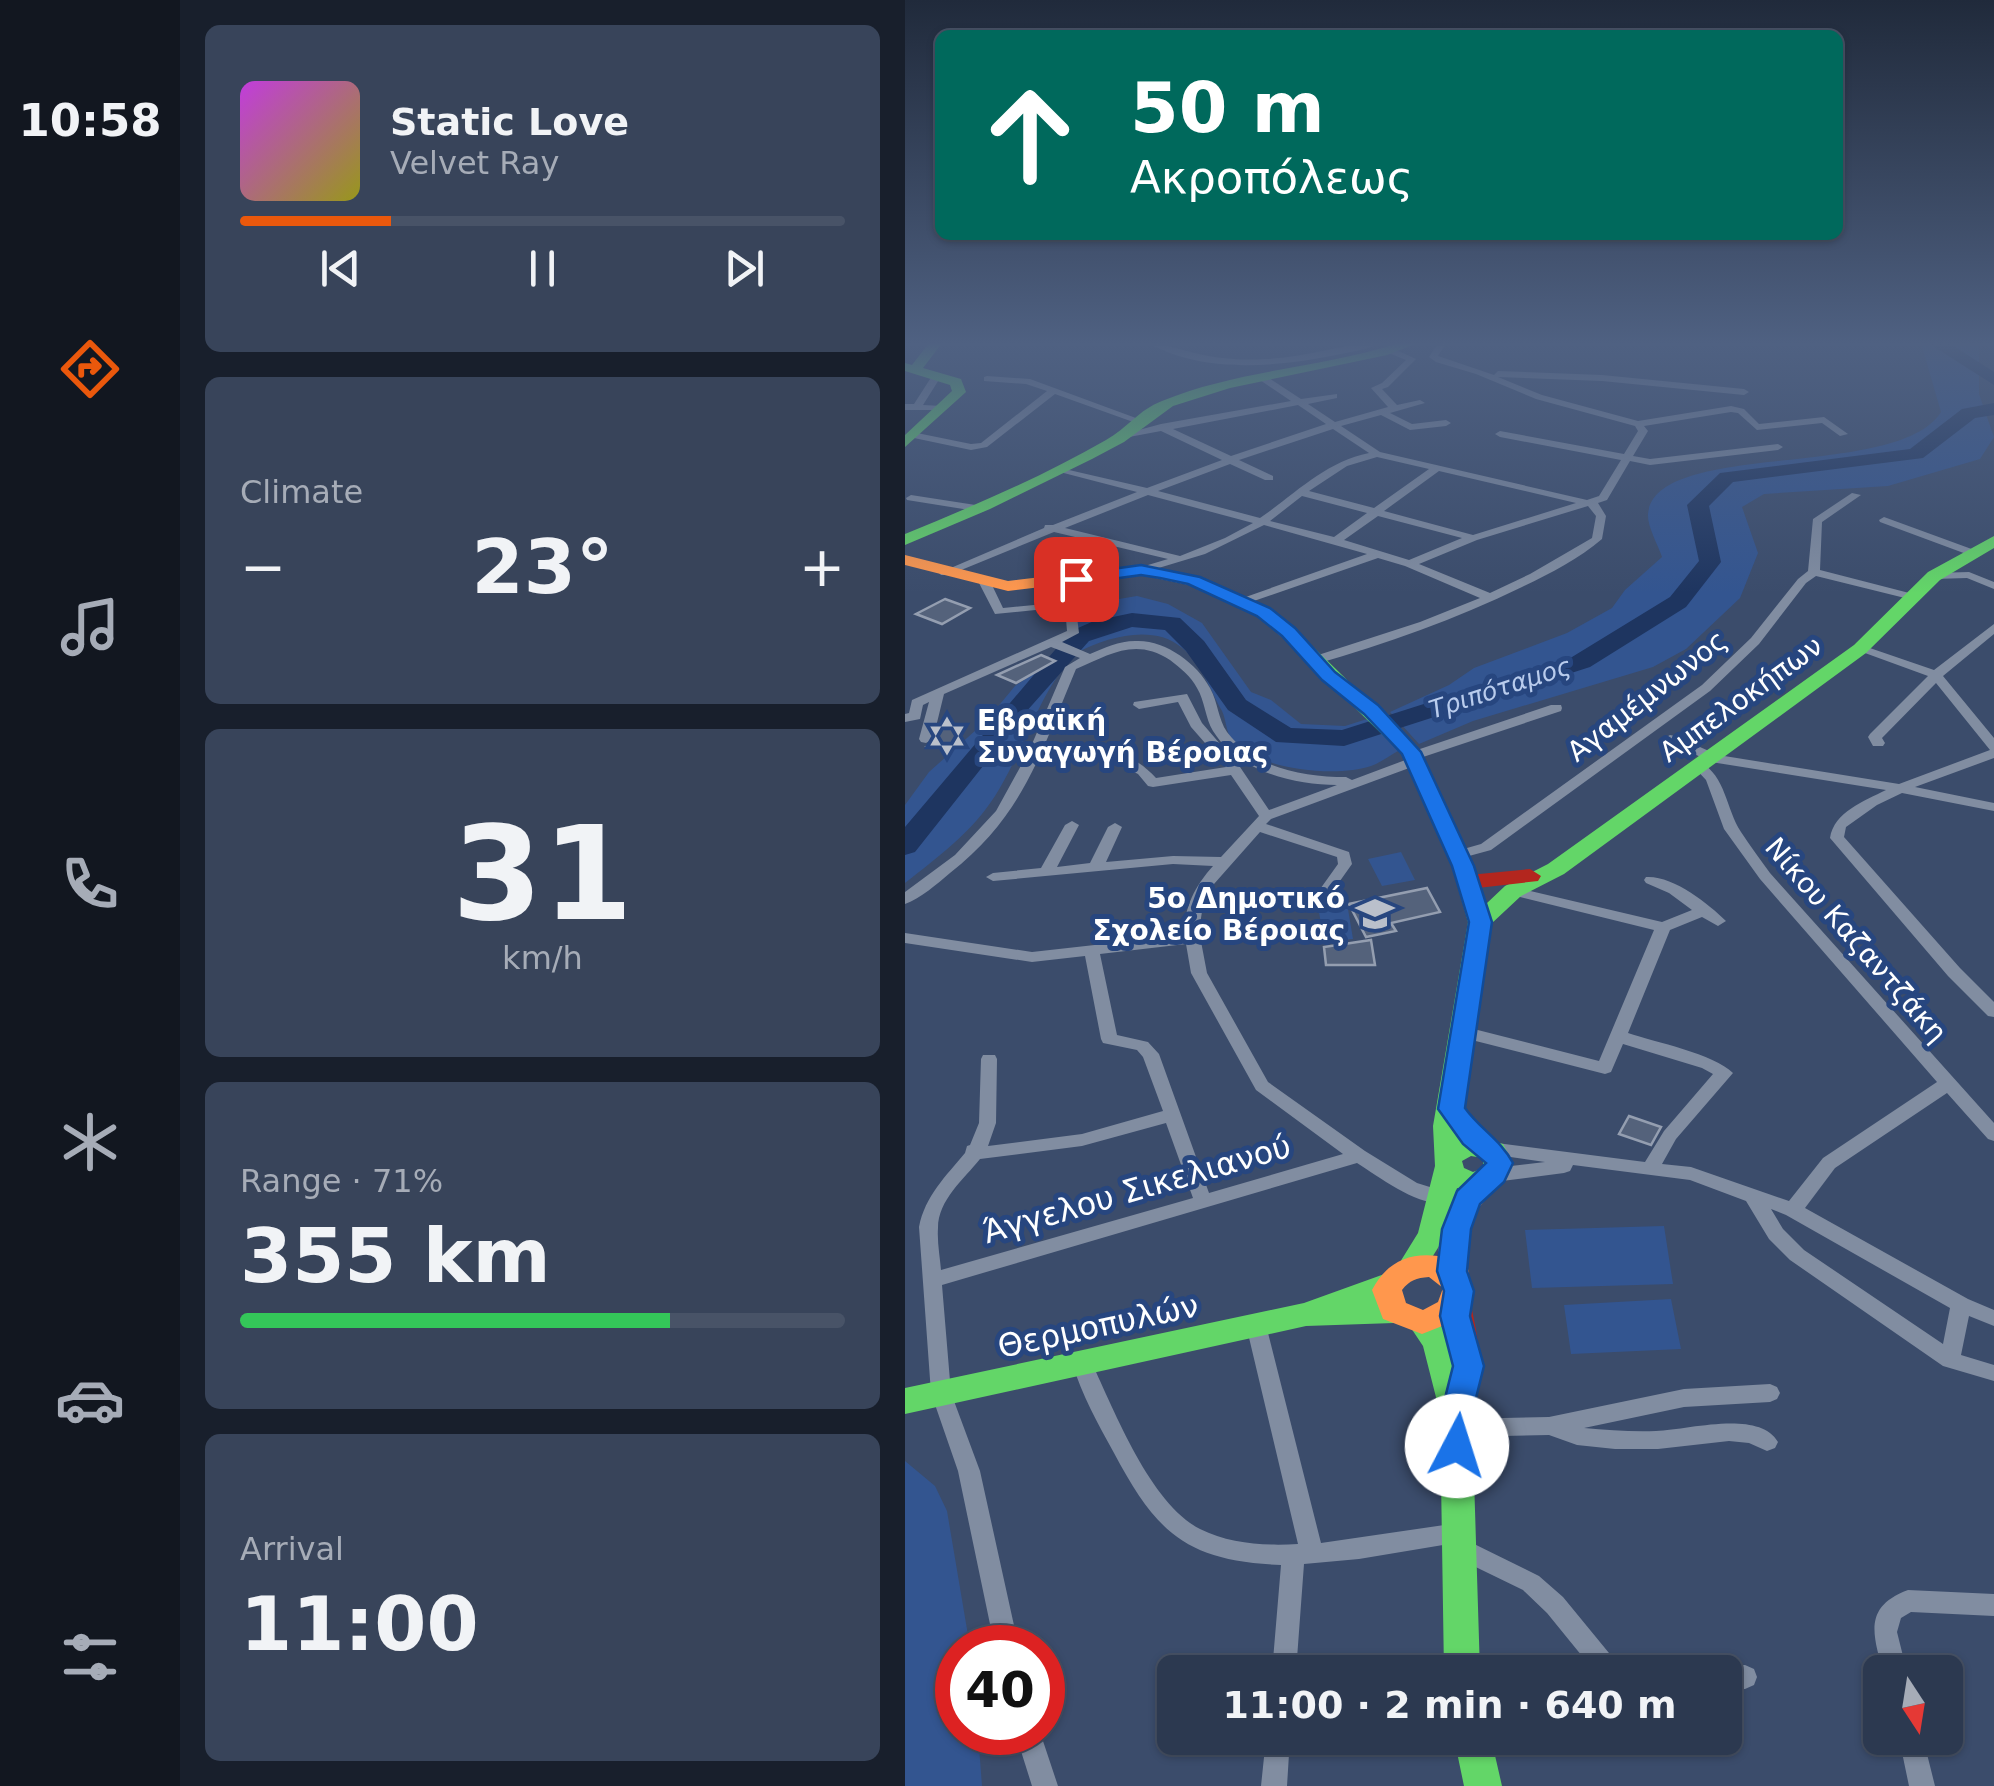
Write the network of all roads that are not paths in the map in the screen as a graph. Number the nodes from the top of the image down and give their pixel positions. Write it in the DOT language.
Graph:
graph roads {
  1 [pos="1008,426"];
  2 [pos="1147,426"];
  3 [pos="1332,426"];
  4 [pos="1338,426"];
  5 [pos="1640,426"];
  6 [pos="1833,426"];
  7 [pos="1143,427"];
  8 [pos="1500,434"];
  9 [pos="1843,434"];
  10 [pos="911,440"];
  11 [pos="1778,446"];
  12 [pos="1377,454"];
  13 [pos="1626,459"];
  14 [pos="1227,460"];
  15 [pos="1438,467"];
  16 [pos="1060,470"];
  17 [pos="1269,478"];
  18 [pos="1301,492"];
  19 [pos="1143,494"];
  20 [pos="1856,494"];
  21 [pos="911,498"];
  22 [pos="1593,504"];
  23 [pos="982,509"];
  24 [pos="1375,513"];
  25 [pos="1884,520"];
  26 [pos="1261,523"];
  27 [pos="1049,528"];
  28 [pos="1473,538"];
  29 [pos="905,540"];
  30 [pos="1336,541"];
  31 [pos="1989,543"];
  32 [pos="1378,554"];
  33 [pos="905,557"];
  34 [pos="1182,560"];
  35 [pos="1409,564"];
  36 [pos="1141,570"];
  37 [pos="939,571"];
  38 [pos="1813,572"];
  39 [pos="1934,576"];
  40 [pos="985,583"];
  41 [pos="1994,586"];
  42 [pos="1486,596"];
  43 [pos="1913,597"];
  44 [pos="1244,601"];
  45 [pos="1994,628"];
  46 [pos="1050,642"];
  47 [pos="1860,649"];
  48 [pos="1093,658"];
  49 [pos="1317,660"];
  50 [pos="1936,675"];
  51 [pos="938,692"];
  52 [pos="1139,706"];
  53 [pos="1556,708"];
  54 [pos="905,718"];
  55 [pos="926,739"];
  56 [pos="1670,740"];
  57 [pos="1878,743"];
  58 [pos="1994,750"];
  59 [pos="1103,751"];
  60 [pos="1413,756"];
  61 [pos="1708,760"];
  62 [pos="1235,770"];
  63 [pos="1355,781"];
  64 [pos="1905,790"];
  65 [pos="1994,807"];
  66 [pos="1262,821"];
  67 [pos="1073,825"];
  68 [pos="1115,827"];
  69 [pos="1225,862"];
  70 [pos="1096,866"];
  71 [pos="1047,870"];
  72 [pos="993,877"];
  73 [pos="1478,878"];
  74 [pos="1651,880"];
  75 [pos="1325,892"];
  76 [pos="905,900"];
  77 [pos="1480,922"];
  78 [pos="1663,927"];
  79 [pos="905,938"];
  80 [pos="1191,939"];
  81 [pos="1093,952"];
  82 [pos="1994,1012"];
  83 [pos="1461,1032"];
  84 [pos="1617,1036"];
  85 [pos="989,1059"];
  86 [pos="1947,1084"];
  87 [pos="1451,1109"];
  88 [pos="1172,1116"];
  89 [pos="1994,1134"];
  90 [pos="1485,1147"];
  91 [pos="973,1151"];
  92 [pos="1359,1156"];
  93 [pos="1598,1162"];
  94 [pos="1447,1165"];
  95 [pos="1652,1166"];
  96 [pos="1491,1177"];
  97 [pos="1753,1196"];
  98 [pos="1442,1198"];
  99 [pos="1203,1201"];
  100 [pos="1793,1210"];
  101 [pos="1411,1267"];
  102 [pos="1453,1277"];
  103 [pos="933,1280"];
  104 [pos="1390,1283"];
  105 [pos="1456,1305"];
  106 [pos="1961,1305"];
  107 [pos="1394,1311"];
  108 [pos="1305,1314"];
  109 [pos="1994,1318"];
  110 [pos="1421,1322"];
  111 [pos="1257,1325"];
  112 [pos="1950,1360"];
  113 [pos="1082,1362"];
  114 [pos="1994,1374"];
  115 [pos="941,1393"];
  116 [pos="1771,1393"];
  117 [pos="905,1401"];
  118 [pos="1457,1421"];
  119 [pos="1549,1426"];
  120 [pos="1767,1442"];
  121 [pos="1459,1541"];
  122 [pos="1303,1554"];
  123 [pos="1994,1604"];
  124 [pos="1002,1625"];
  125 [pos="1287,1655"];
  126 [pos="1462,1655"];
  127 [pos="1595,1655"];
  128 [pos="1891,1655"];
  129 [pos="1035,1755"];
  130 [pos="1277,1755"];
  131 [pos="1477,1755"];
  132 [pos="1915,1755"];
  133 [pos="1045,1786"];
  134 [pos="1274,1786"];
  135 [pos="1483,1786"];
  136 [pos="1923,1786"];
  1 -- 10 [label="street"];
  2 -- 7 [label="street"];
  3 -- 14 [label="street"];
  4 -- 12 [label="street"];
  5 -- 13 [label="street"];
  6 -- 9 [label="street"];
  7 -- 14 [label="street"];
  7 -- 16 [label="street"];
  8 -- 13 [label="street"];
  11 -- 13 [label="street"];
  12 -- 15 [label="street"];
  12 -- 18 [label="street"];
  13 -- 22 [label="street"];
  14 -- 17 [label="street"];
  14 -- 19 [label="street"];
  15 -- 22 [label="street"];
  15 -- 24 [label="street"];
  16 -- 19 [label="street"];
  16 -- 23 [label="street"];
  18 -- 24 [label="street"];
  18 -- 26 [label="street"];
  19 -- 26 [label="street"];
  19 -- 27 [label="street"];
  20 -- 38 [label="street"];
  21 -- 23 [label="street"];
  22 -- 28 [label="street"];
  22 -- 42 [label="street"];
  23 -- 29 [label="street"];
  24 -- 28 [label="street"];
  24 -- 30 [label="street"];
  25 -- 31 [label="street"];
  26 -- 30 [label="street"];
  26 -- 34 [label="street"];
  27 -- 34 [label="street"];
  27 -- 37 [label="street"];
  28 -- 35 [label="street"];
  30 -- 32 [label="street"];
  31 -- 39 [label="street, Αμπελοκήπων"];
  32 -- 35 [label="street"];
  32 -- 44 [label="street"];
  33 -- 37 [label="street"];
  34 -- 36 [label="street"];
  35 -- 42 [label="street"];
  36 -- 40 [label="street"];
  36 -- 44 [label="street"];
  37 -- 40 [label="street"];
  38 -- 43 [label="street"];
  38 -- 73 [label="street, Αγαμέμνωνος"];
  39 -- 41 [label="street"];
  39 -- 43 [label="street, Αμπελοκήπων"];
  40 -- 46 [label="street"];
  42 -- 49 [label="street"];
  43 -- 47 [label="street, Αμπελοκήπων"];
  44 -- 49 [label="street"];
  45 -- 50 [label="street"];
  46 -- 48 [label="street"];
  46 -- 51 [label="street"];
  47 -- 50 [label="street"];
  47 -- 61 [label="street, Αμπελοκήπων"];
  48 -- 63 [label="street"];
  48 -- 76 [label="street"];
  49 -- 60 [label="street"];
  50 -- 57 [label="street"];
  50 -- 58 [label="street"];
  51 -- 54 [label="street"];
  51 -- 55 [label="street"];
  52 -- 62 [label="street"];
  53 -- 60 [label="street"];
  56 -- 61 [label="street"];
  58 -- 64 [label="street"];
  59 -- 62 [label="street"];
  60 -- 63 [label="street"];
  60 -- 73 [label="street"];
  61 -- 64 [label="street"];
  61 -- 73 [label="street, Αμπελοκήπων"];
  61 -- 86 [label="street, Νίκου Καζαντζάκη"];
  62 -- 66 [label="street"];
  63 -- 66 [label="street"];
  64 -- 65 [label="street"];
  64 -- 82 [label="street"];
  66 -- 69 [label="street"];
  66 -- 75 [label="street"];
  67 -- 71 [label="street"];
  68 -- 70 [label="street"];
  69 -- 70 [label="street"];
  69 -- 80 [label="street"];
  70 -- 71 [label="street"];
  71 -- 72 [label="street"];
  73 -- 77 [label="street"];
  73 -- 77 [label="street"];
  73 -- 78 [label="street"];
  74 -- 78 [label="street"];
  77 -- 83 [label="street"];
  78 -- 84 [label="street"];
  79 -- 81 [label="street"];
  80 -- 81 [label="street"];
  80 -- 92 [label="street"];
  81 -- 88 [label="street"];
  83 -- 84 [label="street"];
  83 -- 87 [label="street"];
  84 -- 95 [label="street"];
  85 -- 91 [label="street"];
  86 -- 89 [label="street, Νίκου Καζαντζάκη"];
  86 -- 100 [label="street"];
  87 -- 90 [label="street"];
  87 -- 94 [label="street"];
  88 -- 91 [label="street"];
  88 -- 99 [label="street"];
  90 -- 93 [label="street"];
  90 -- 94 [label="street"];
  90 -- 96 [label="street"];
  91 -- 103 [label="street"];
  92 -- 98 [label="street"];
  92 -- 99 [label="street, Άγγελου Σικελιανού"];
  93 -- 95 [label="street"];
  93 -- 96 [label="street"];
  94 -- 96 [label="street"];
  94 -- 98 [label="street"];
  95 -- 97 [label="street"];
  96 -- 102 [label="street"];
  97 -- 100 [label="street"];
  97 -- 112 [label="street"];
  98 -- 101 [label="street"];
  99 -- 103 [label="street, Άγγελου Σικελιανού"];
  100 -- 106 [label="street"];
  101 -- 102 [label="street"];
  101 -- 104 [label="street"];
  102 -- 105 [label="street"];
  103 -- 115 [label="street"];
  104 -- 107 [label="street"];
  104 -- 108 [label="street, Θερμοπυλών"];
  105 -- 110 [label="street"];
  105 -- 118 [label="street"];
  106 -- 109 [label="street"];
  106 -- 112 [label="street"];
  107 -- 108 [label="street, Θερμοπυλών"];
  107 -- 110 [label="street"];
  108 -- 111 [label="street, Θερμοπυλών"];
  110 -- 118 [label="street"];
  111 -- 113 [label="street, Θερμοπυλών"];
  111 -- 122 [label="street"];
  112 -- 114 [label="street"];
  113 -- 115 [label="street, Θερμοπυλών"];
  113 -- 122 [label="street"];
  115 -- 117 [label="street, Θερμοπυλών"];
  115 -- 124 [label="street"];
  116 -- 119 [label="street"];
  118 -- 119 [label="street"];
  118 -- 121 [label="street"];
  119 -- 120 [label="street"];
  121 -- 122 [label="street"];
  121 -- 126 [label="street"];
  121 -- 127 [label="street"];
  122 -- 125 [label="street"];
  123 -- 128 [label="street"];
  129 -- 133 [label="street"];
  130 -- 134 [label="street"];
  131 -- 135 [label="street"];
  132 -- 136 [label="street"];
}
